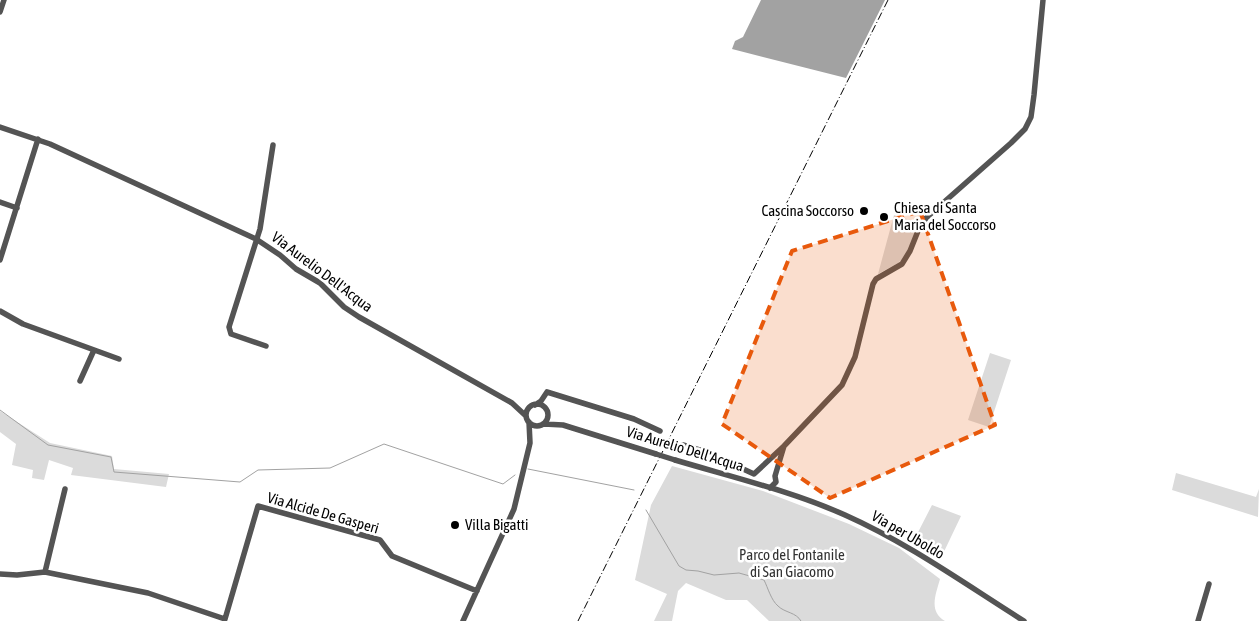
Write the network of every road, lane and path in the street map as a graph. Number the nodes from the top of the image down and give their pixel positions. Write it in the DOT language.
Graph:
graph roads {
  1 [pos="4,0"];
  2 [pos="1043,0"];
  3 [pos="0,12"];
  4 [pos="0,127"];
  5 [pos="38,139"];
  6 [pos="274,145"];
  7 [pos="0,202"];
  8 [pos="17,208"];
  9 [pos="256,239"];
  10 [pos="0,260"];
  11 [pos="0,311"];
  12 [pos="266,346"];
  13 [pos="94,350"];
  14 [pos="119,359"];
  15 [pos="80,381"];
  16 [pos="547,392"];
  17 [pos="512,403"];
  18 [pos="532,406"];
  19 [pos="547,410"];
  20 [pos="526,416"];
  21 [pos="529,422"];
  22 [pos="542,425"];
  23 [pos="563,425"];
  24 [pos="660,431"];
  25 [pos="530,443"];
  26 [pos="683,445"];
  27 [pos="784,446"];
  28 [pos="65,488"];
  29 [pos="770,488"];
  30 [pos="45,572"];
  31 [pos="0,574"];
  32 [pos="1209,584"];
  33 [pos="477,591"];
  34 [pos="463,621"];
  35 [pos="1024,621"];
  36 [pos="1198,621"];
  1 -- 3 [label="street"];
  2 -- 27 [label="street"];
  4 -- 5 [label="street, Via Aurelio Dell'Acqua"];
  5 -- 8 [label="street"];
  5 -- 9 [label="street, Via Aurelio Dell'Acqua"];
  6 -- 9 [label="street"];
  7 -- 8 [label="street"];
  8 -- 10 [label="street"];
  9 -- 12 [label="street"];
  9 -- 17 [label="street, Via Aurelio Dell'Acqua"];
  11 -- 13 [label="street"];
  13 -- 14 [label="street"];
  13 -- 15 [label="street"];
  16 -- 18 [label="street"];
  16 -- 19 [label="street"];
  16 -- 24 [label="street"];
  17 -- 18 [label="street, Via Aurelio Dell'Acqua"];
  17 -- 20 [label="street, Via Aurelio Dell'Acqua"];
  18 -- 19 [label="street"];
  18 -- 20 [label="street"];
  19 -- 22 [label="street"];
  19 -- 23 [label="street, Via Aurelio Dell'Acqua"];
  20 -- 21 [label="street"];
  21 -- 22 [label="street"];
  21 -- 25 [label="street"];
  22 -- 23 [label="street, Via Aurelio Dell'Acqua"];
  22 -- 25 [label="street"];
  23 -- 29 [label="street, Via Aurelio Dell'Acqua, bridge"];
  25 -- 33 [label="street"];
  26 -- 27 [label="street"];
  27 -- 29 [label="street"];
  28 -- 30 [label="street"];
  29 -- 35 [label="street, Via per Uboldo"];
  30 -- 31 [label="street, Via Alcide De Gasperi"];
  30 -- 33 [label="street, Via Alcide De Gasperi"];
  32 -- 36 [label="street"];
  33 -- 34 [label="street"];
}
